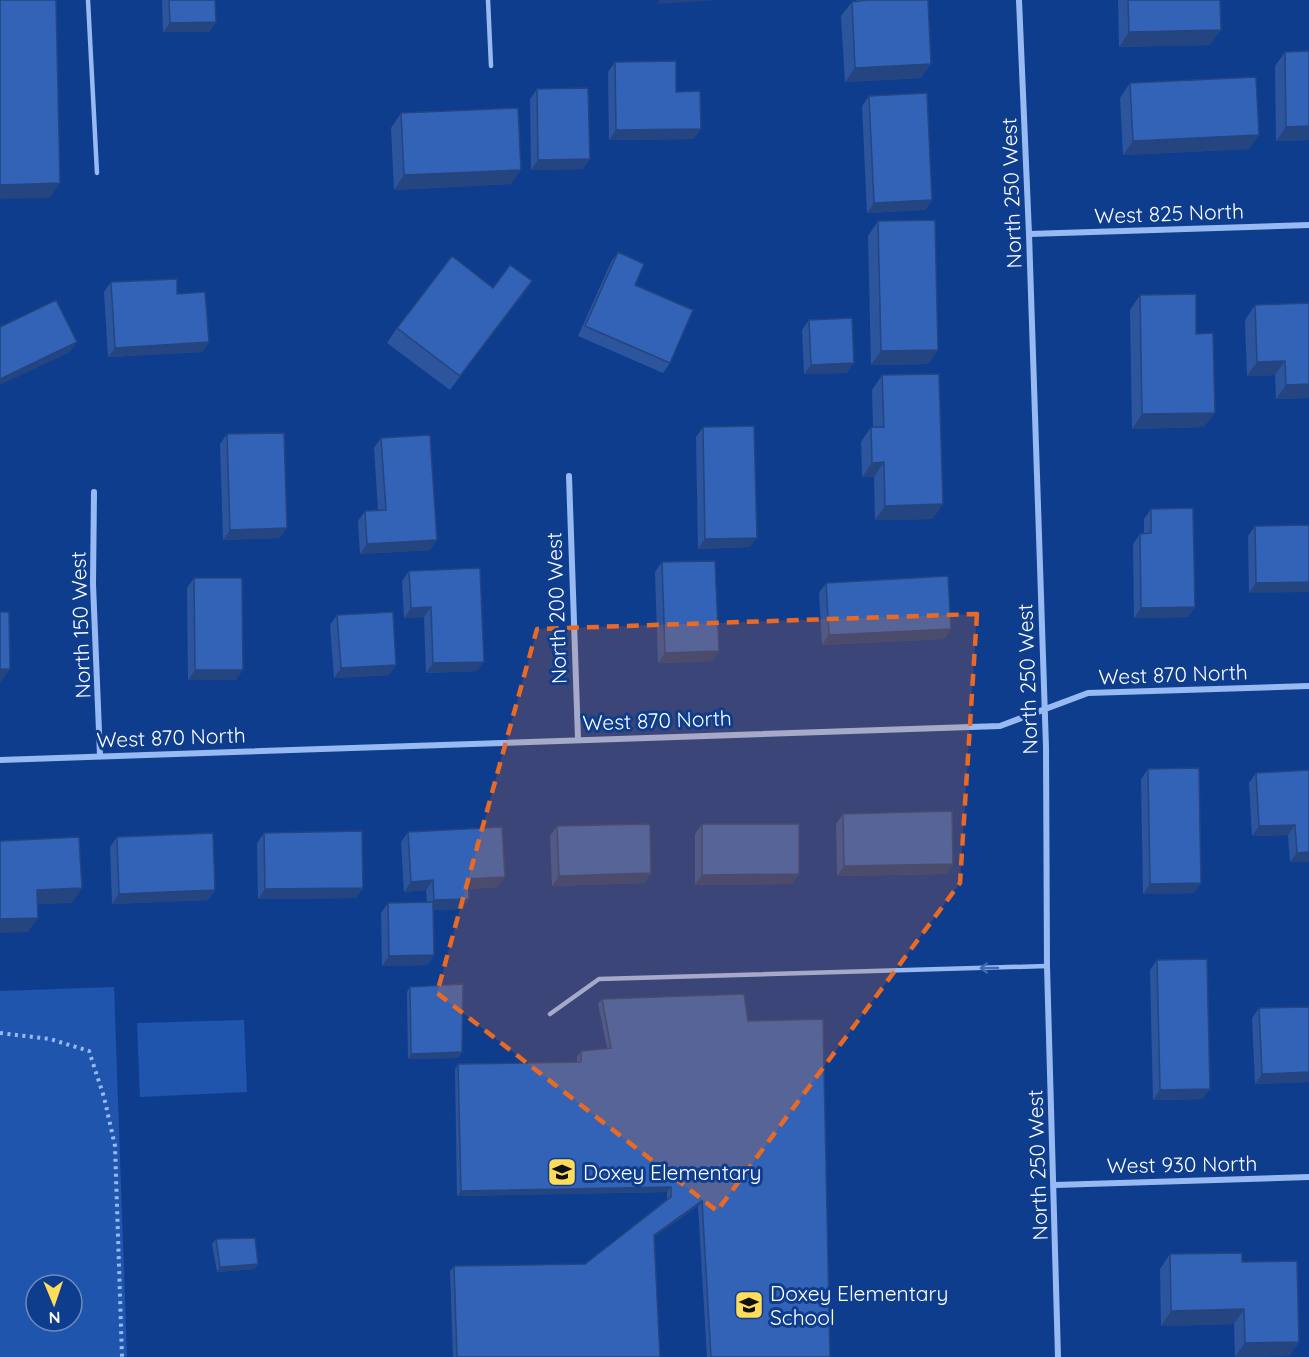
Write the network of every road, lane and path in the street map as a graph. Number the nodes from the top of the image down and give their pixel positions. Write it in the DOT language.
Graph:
graph roads {
  1 [pos="88,0"];
  2 [pos="488,0"];
  3 [pos="1019,0"];
  4 [pos="491,66"];
  5 [pos="97,173"];
  6 [pos="1309,225"];
  7 [pos="1029,234"];
  8 [pos="568,476"];
  9 [pos="94,492"];
  10 [pos="1309,686"];
  11 [pos="1044,709"];
  12 [pos="578,739"];
  13 [pos="100,756"];
  14 [pos="0,760"];
  15 [pos="1047,966"];
  16 [pos="550,1014"];
  17 [pos="0,1034"];
  18 [pos="1309,1177"];
  19 [pos="1055,1185"];
  20 [pos="123,1357"];
  21 [pos="1058,1357"];
  1 -- 5 [label="lane"];
  2 -- 4 [label="lane"];
  3 -- 7 [label="street, North 250 West"];
  6 -- 7 [label="street, West 825 North"];
  7 -- 11 [label="street, North 250 West"];
  8 -- 12 [label="street, North 200 West"];
  9 -- 13 [label="street, North 150 West"];
  10 -- 11 [label="street, West 870 North"];
  11 -- 12 [label="street, West 870 North"];
  11 -- 15 [label="street, North 250 West"];
  12 -- 13 [label="street, West 870 North"];
  13 -- 14 [label="street, West 870 North"];
  15 -- 16 [label="lane, one-way"];
  15 -- 19 [label="street, North 250 West"];
  17 -- 20 [label="path"];
  18 -- 19 [label="street, West 930 North"];
  19 -- 21 [label="street, North 250 West"];
}
